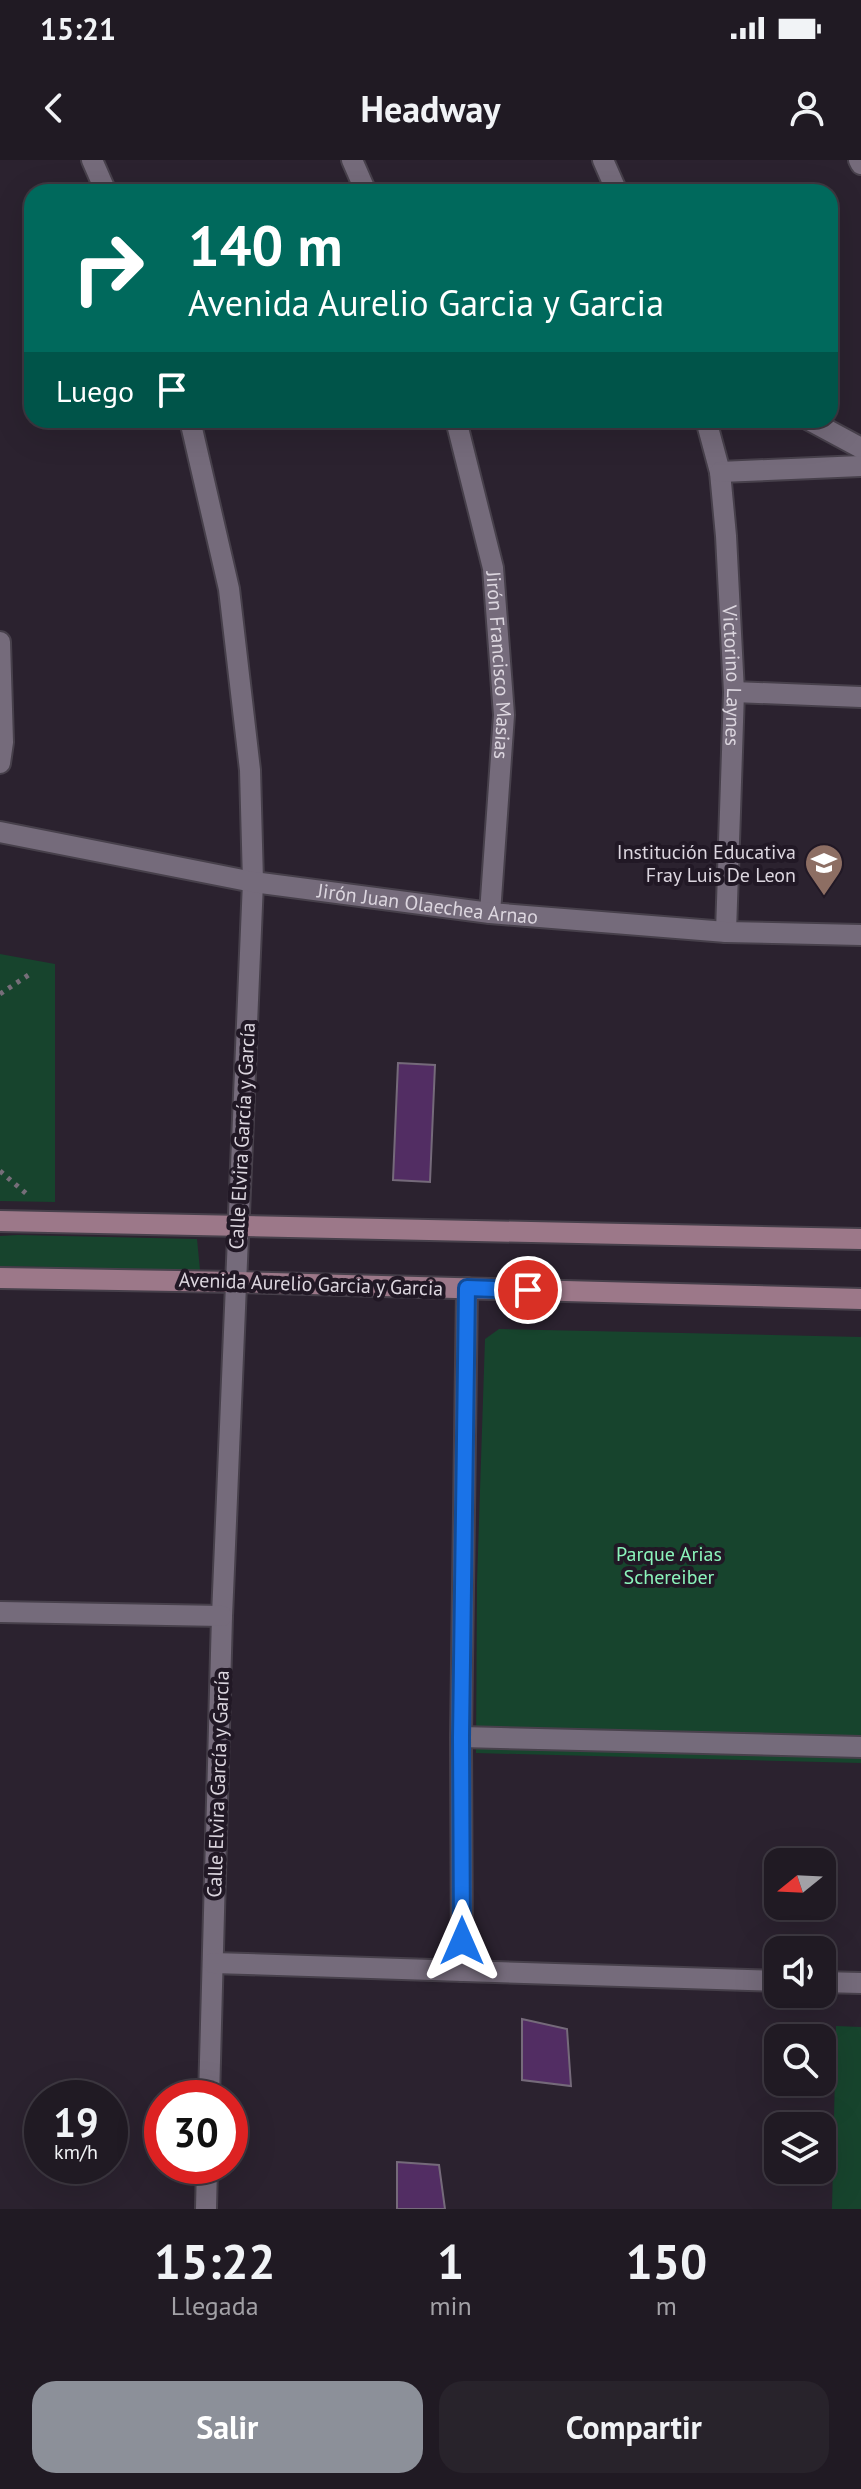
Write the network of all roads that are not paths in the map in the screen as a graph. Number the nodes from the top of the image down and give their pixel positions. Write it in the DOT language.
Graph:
graph roads {
  1 [pos="92,160"];
  2 [pos="352,160"];
  3 [pos="603,160"];
  4 [pos="102,184"];
  5 [pos="362,184"];
  6 [pos="614,184"];
  7 [pos="192,428"];
  8 [pos="458,428"];
  9 [pos="708,428"];
  10 [pos="824,428"];
  11 [pos="861,448"];
  12 [pos="861,466"];
  13 [pos="720,472"];
  14 [pos="0,642"];
  15 [pos="734,692"];
  16 [pos="861,697"];
  17 [pos="0,763"];
  18 [pos="0,832"];
  19 [pos="253,882"];
  20 [pos="490,913"];
  21 [pos="726,932"];
  22 [pos="861,935"];
  23 [pos="0,1221"];
  24 [pos="239,1226"];
  25 [pos="861,1239"];
  26 [pos="0,1278"];
  27 [pos="236,1282"];
  28 [pos="467,1288"];
  29 [pos="861,1299"];
  30 [pos="0,1612"];
  31 [pos="222,1616"];
  32 [pos="461,1737"];
  33 [pos="861,1747"];
  34 [pos="213,1963"];
  35 [pos="462,1971"];
  36 [pos="764,1981"];
  37 [pos="836,1982"];
  38 [pos="861,1983"];
  39 [pos="210,2080"];
  40 [pos="207,2184"];
  41 [pos="206,2209"];
  1 -- 4 [label="street"];
  2 -- 5 [label="street"];
  3 -- 6 [label="street"];
  7 -- 19 [label="street, Calle Elvira García y García"];
  8 -- 20 [label="street, Jirón Francisco Masias"];
  9 -- 13 [label="street, Victorino Laynes"];
  10 -- 11 [label="street"];
  12 -- 13 [label="street"];
  13 -- 15 [label="street, Victorino Laynes"];
  14 -- 17 [label="street"];
  15 -- 16 [label="street"];
  15 -- 21 [label="street, Victorino Laynes"];
  18 -- 19 [label="street, Jirón Juan Olaechea Arnao"];
  19 -- 20 [label="street, Jirón Juan Olaechea Arnao"];
  19 -- 24 [label="street, Calle Elvira García y García"];
  20 -- 21 [label="street, Jirón Juan Olaechea Arnao"];
  21 -- 22 [label="street, Jirón Juan Olaechea Arnao"];
  23 -- 24 [label="main road"];
  24 -- 25 [label="main road"];
  24 -- 27 [label="street, Calle Elvira García y García"];
  26 -- 27 [label="main road, Avenida Aurelio Garcia y Garcia"];
  27 -- 28 [label="main road, Avenida Aurelio Garcia y Garcia"];
  27 -- 31 [label="street, Calle Elvira García y García"];
  28 -- 29 [label="main road, Avenida Aurelio Garcia y Garcia"];
  28 -- 32 [label="street"];
  30 -- 31 [label="street"];
  31 -- 34 [label="street, Calle Elvira García y García"];
  32 -- 33 [label="street"];
  32 -- 35 [label="street"];
  34 -- 35 [label="street"];
  34 -- 39 [label="street, Calle Elvira García y García"];
  35 -- 36 [label="street"];
  37 -- 38 [label="street"];
  40 -- 41 [label="street"];
}
